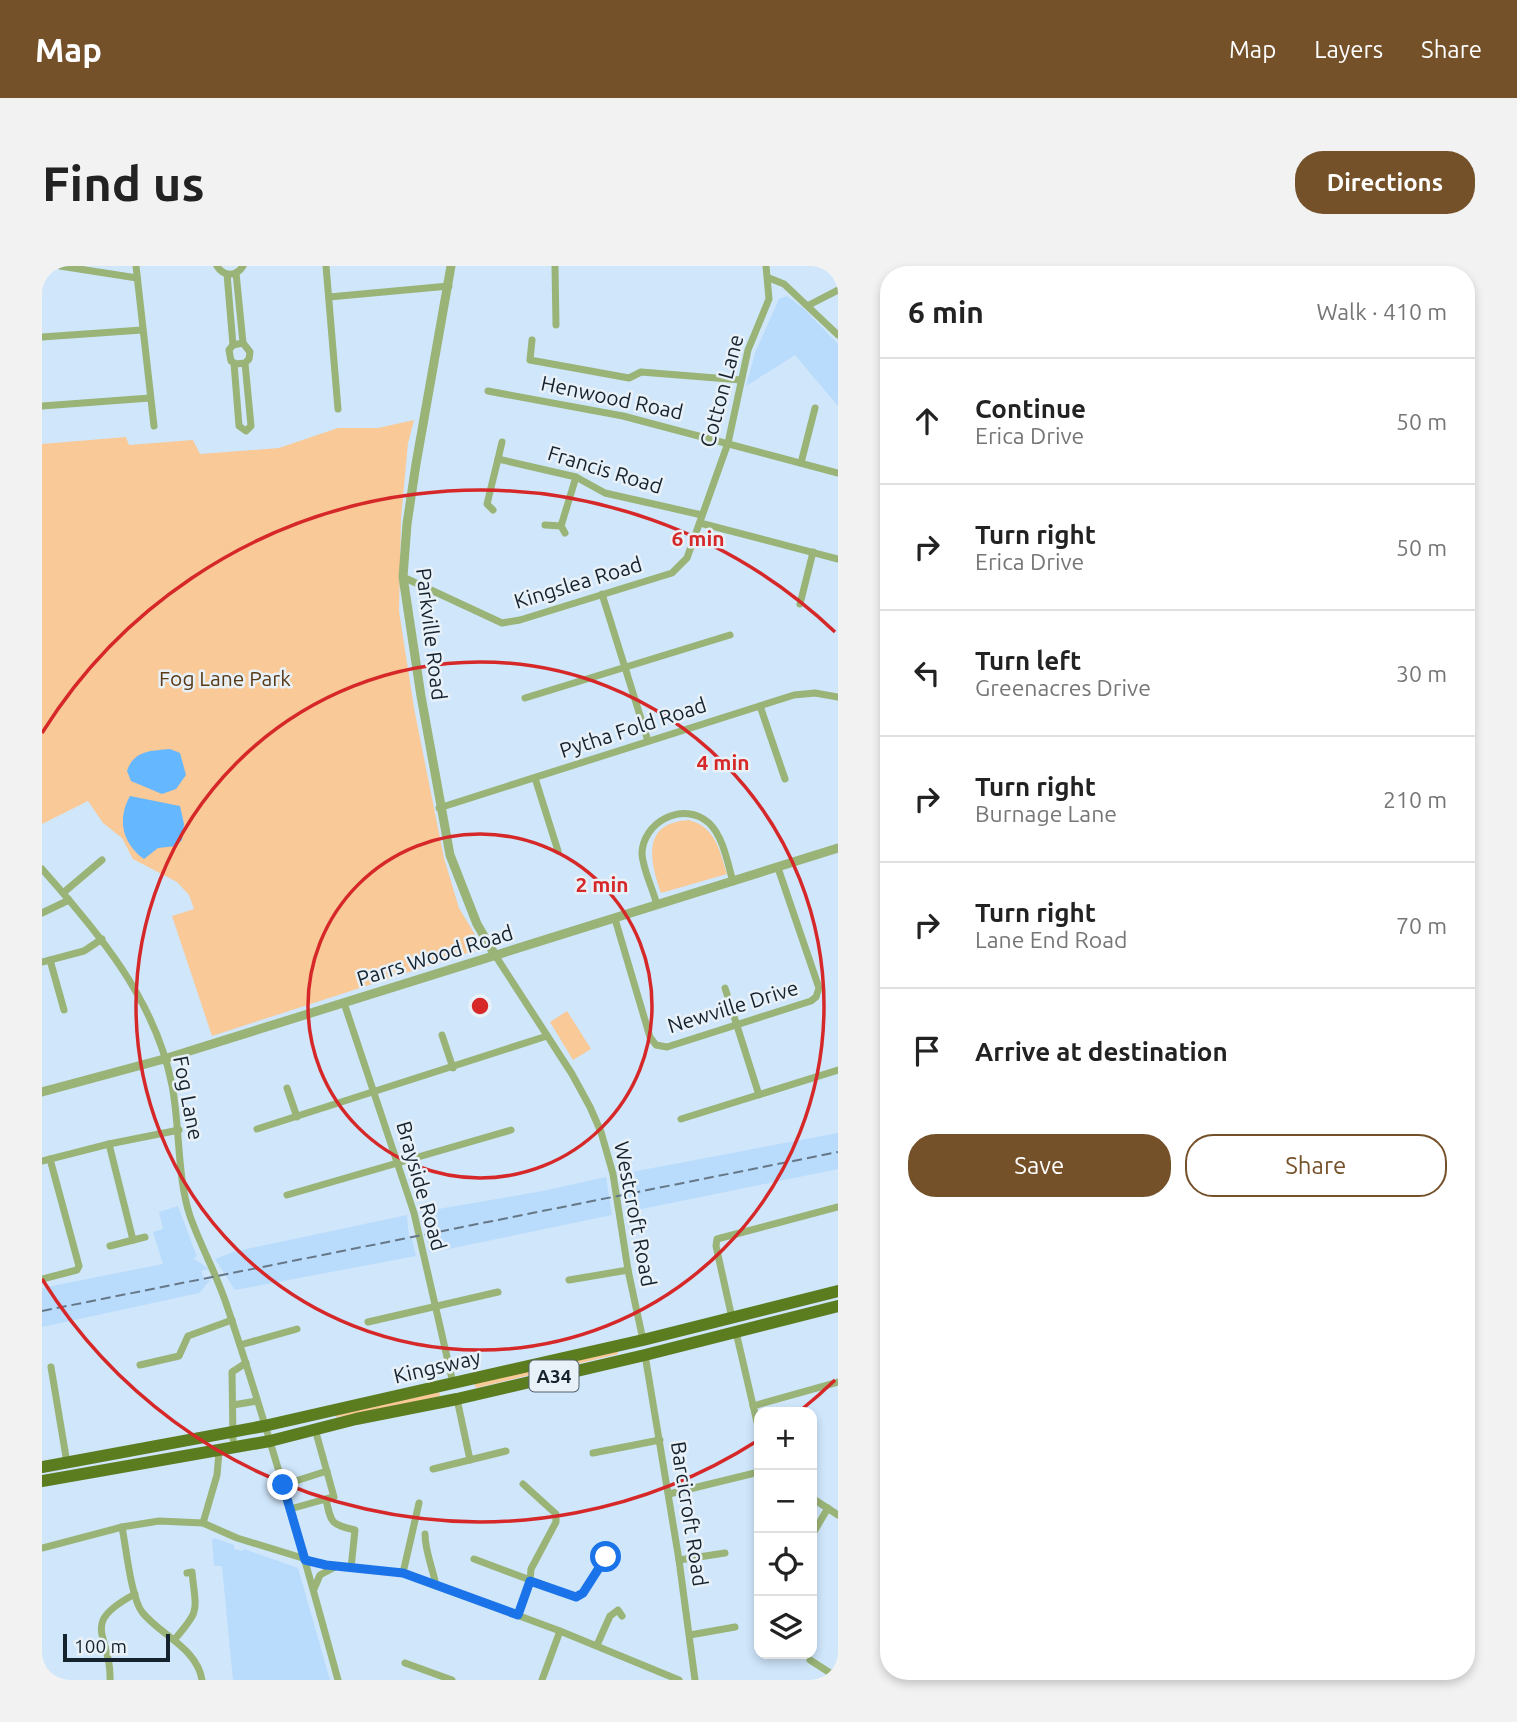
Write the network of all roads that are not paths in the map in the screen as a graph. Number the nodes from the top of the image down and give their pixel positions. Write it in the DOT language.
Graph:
graph roads {
  1 [pos="60,266"];
  2 [pos="136,266"];
  3 [pos="216,266"];
  4 [pos="243,266"];
  5 [pos="326,266"];
  6 [pos="451,266"];
  7 [pos="555,266"];
  8 [pos="766,266"];
  9 [pos="236,273"];
  10 [pos="227,274"];
  11 [pos="137,278"];
  12 [pos="769,278"];
  13 [pos="449,286"];
  14 [pos="838,290"];
  15 [pos="329,297"];
  16 [pos="809,305"];
  17 [pos="556,325"];
  18 [pos="142,330"];
  19 [pos="838,335"];
  20 [pos="42,337"];
  21 [pos="532,340"];
  22 [pos="243,344"];
  23 [pos="233,345"];
  24 [pos="234,363"];
  25 [pos="245,363"];
  26 [pos="741,380"];
  27 [pos="488,391"];
  28 [pos="150,398"];
  29 [pos="42,406"];
  30 [pos="816,408"];
  31 [pos="338,409"];
  32 [pos="154,426"];
  33 [pos="502,442"];
  34 [pos="728,443"];
  35 [pos="498,459"];
  36 [pos="800,463"];
  37 [pos="838,473"];
  38 [pos="576,477"];
  39 [pos="477,507"];
  40 [pos="702,515"];
  41 [pos="700,523"];
  42 [pos="545,525"];
  43 [pos="813,552"];
  44 [pos="838,559"];
  45 [pos="403,577"];
  46 [pos="602,594"];
  47 [pos="800,604"];
  48 [pos="730,635"];
  49 [pos="626,668"];
  50 [pos="838,697"];
  51 [pos="525,698"];
  52 [pos="760,706"];
  53 [pos="648,741"];
  54 [pos="535,778"];
  55 [pos="785,779"];
  56 [pos="439,808"];
  57 [pos="838,848"];
  58 [pos="558,852"];
  59 [pos="102,860"];
  60 [pos="778,868"];
  61 [pos="42,869"];
  62 [pos="733,882"];
  63 [pos="63,893"];
  64 [pos="69,900"];
  65 [pos="657,905"];
  66 [pos="42,913"];
  67 [pos="615,919"];
  68 [pos="102,939"];
  69 [pos="495,955"];
  70 [pos="46,961"];
  71 [pos="725,988"];
  72 [pos="345,1003"];
  73 [pos="64,1010"];
  74 [pos="737,1025"];
  75 [pos="442,1035"];
  76 [pos="547,1036"];
  77 [pos="164,1059"];
  78 [pos="453,1068"];
  79 [pos="838,1070"];
  80 [pos="287,1088"];
  81 [pos="375,1091"];
  82 [pos="42,1092"];
  83 [pos="759,1095"];
  84 [pos="297,1117"];
  85 [pos="681,1119"];
  86 [pos="257,1129"];
  87 [pos="179,1130"];
  88 [pos="511,1130"];
  89 [pos="109,1144"];
  90 [pos="46,1160"];
  91 [pos="398,1164"];
  92 [pos="287,1195"];
  93 [pos="838,1207"];
  94 [pos="145,1237"];
  95 [pos="133,1240"];
  96 [pos="110,1246"];
  97 [pos="628,1270"];
  98 [pos="42,1279"];
  99 [pos="569,1280"];
  100 [pos="838,1291"];
  101 [pos="498,1292"];
  102 [pos="434,1306"];
  103 [pos="838,1306"];
  104 [pos="732,1318"];
  105 [pos="232,1320"];
  106 [pos="368,1322"];
  107 [pos="297,1329"];
  108 [pos="736,1332"];
  109 [pos="643,1340"];
  110 [pos="240,1345"];
  111 [pos="645,1354"];
  112 [pos="246,1363"];
  113 [pos="140,1364"];
  114 [pos="51,1367"];
  115 [pos="453,1382"];
  116 [pos="838,1382"];
  117 [pos="457,1399"];
  118 [pos="257,1401"];
  119 [pos="233,1405"];
  120 [pos="753,1406"];
  121 [pos="754,1410"];
  122 [pos="356,1419"];
  123 [pos="264,1426"];
  124 [pos="315,1429"];
  125 [pos="232,1436"];
  126 [pos="660,1440"];
  127 [pos="270,1441"];
  128 [pos="146,1449"];
  129 [pos="219,1451"];
  130 [pos="506,1451"];
  131 [pos="179,1453"];
  132 [pos="593,1453"];
  133 [pos="470,1460"];
  134 [pos="67,1463"];
  135 [pos="42,1467"];
  136 [pos="433,1469"];
  137 [pos="327,1471"];
  138 [pos="754,1473"];
  139 [pos="42,1481"];
  140 [pos="523,1484"];
  141 [pos="283,1485"];
  142 [pos="669,1494"];
  143 [pos="326,1499"];
  144 [pos="817,1501"];
  145 [pos="419,1503"];
  146 [pos="828,1508"];
  147 [pos="290,1509"];
  148 [pos="838,1515"];
  149 [pos="203,1523"];
  150 [pos="122,1527"];
  151 [pos="813,1533"];
  152 [pos="425,1534"];
  153 [pos="42,1548"];
  154 [pos="725,1553"];
  155 [pos="606,1557"];
  156 [pos="474,1559"];
  157 [pos="305,1560"];
  158 [pos="679,1560"];
  159 [pos="336,1566"];
  160 [pos="351,1568"];
  161 [pos="187,1573"];
  162 [pos="403,1573"];
  163 [pos="530,1581"];
  164 [pos="436,1586"];
  165 [pos="314,1591"];
  166 [pos="135,1594"];
  167 [pos="518,1615"];
  168 [pos="622,1616"];
  169 [pos="735,1627"];
  170 [pos="560,1631"];
  171 [pos="690,1635"];
  172 [pos="174,1640"];
  173 [pos="597,1645"];
  174 [pos="810,1660"];
  175 [pos="405,1663"];
  176 [pos="838,1678"];
  177 [pos="110,1680"];
  178 [pos="202,1680"];
  179 [pos="338,1680"];
  180 [pos="452,1680"];
  181 [pos="542,1680"];
  182 [pos="679,1680"];
  183 [pos="695,1680"];
  1 -- 11 [label="street"];
  2 -- 11 [label="street"];
  3 -- 10 [label="street"];
  4 -- 9 [label="street"];
  5 -- 15 [label="street"];
  6 -- 13 [label="street, Parkville Road"];
  7 -- 17 [label="street"];
  8 -- 12 [label="street, Cotton Lane"];
  9 -- 10 [label="street"];
  9 -- 22 [label="street"];
  10 -- 23 [label="street"];
  11 -- 18 [label="street"];
  12 -- 16 [label="street"];
  12 -- 26 [label="street, Cotton Lane"];
  13 -- 15 [label="street"];
  13 -- 45 [label="street, Parkville Road"];
  14 -- 16 [label="street"];
  15 -- 31 [label="street"];
  16 -- 19 [label="street"];
  18 -- 20 [label="street"];
  18 -- 28 [label="street"];
  21 -- 26 [label="street"];
  22 -- 23 [label="street"];
  22 -- 25 [label="street"];
  23 -- 24 [label="street"];
  24 -- 25 [label="street"];
  24 -- 25 [label="street"];
  26 -- 34 [label="street, Cotton Lane"];
  27 -- 34 [label="street, Henwood Road"];
  28 -- 29 [label="street"];
  28 -- 32 [label="street"];
  30 -- 36 [label="street"];
  33 -- 35 [label="street"];
  34 -- 36 [label="street, Henwood Road"];
  34 -- 40 [label="street, Cotton Lane"];
  35 -- 38 [label="street, Francis Road"];
  35 -- 39 [label="street"];
  36 -- 37 [label="street, Henwood Road"];
  38 -- 40 [label="street, Francis Road"];
  38 -- 42 [label="street"];
  40 -- 41 [label="street, Cotton Lane"];
  41 -- 43 [label="street"];
  41 -- 46 [label="street, Kingslea Road"];
  43 -- 44 [label="street"];
  43 -- 47 [label="street"];
  45 -- 46 [label="street, Kingslea Road"];
  45 -- 56 [label="street, Parkville Road"];
  46 -- 49 [label="street"];
  48 -- 49 [label="street"];
  49 -- 51 [label="street"];
  49 -- 53 [label="street"];
  50 -- 52 [label="street, Pytha Fold Road"];
  52 -- 53 [label="street, Pytha Fold Road"];
  52 -- 55 [label="street"];
  53 -- 54 [label="street, Pytha Fold Road"];
  54 -- 56 [label="street, Pytha Fold Road"];
  54 -- 58 [label="street"];
  56 -- 69 [label="street, Parkville Road"];
  57 -- 60 [label="street, Parrs Wood Road"];
  59 -- 63 [label="street"];
  60 -- 62 [label="street, Parrs Wood Road"];
  60 -- 74 [label="street, Newville Drive"];
  61 -- 63 [label="street, Fog Lane"];
  62 -- 65 [label="street, Parrs Wood Road"];
  62 -- 65 [label="street"];
  63 -- 64 [label="street, Fog Lane"];
  64 -- 66 [label="street"];
  64 -- 68 [label="street, Fog Lane"];
  65 -- 67 [label="street, Parrs Wood Road"];
  67 -- 69 [label="street, Parrs Wood Road"];
  67 -- 74 [label="street, Newville Drive"];
  68 -- 70 [label="street"];
  68 -- 77 [label="street, Fog Lane"];
  69 -- 72 [label="street, Parrs Wood Road"];
  69 -- 76 [label="street, Westcroft Road"];
  70 -- 73 [label="street"];
  71 -- 74 [label="street"];
  72 -- 77 [label="street, Parrs Wood Road"];
  72 -- 81 [label="street, Brayside Road"];
  74 -- 83 [label="street"];
  75 -- 78 [label="street"];
  76 -- 78 [label="street"];
  76 -- 97 [label="street, Westcroft Road"];
  77 -- 82 [label="street, Parrs Wood Road"];
  77 -- 87 [label="street, Fog Lane"];
  78 -- 81 [label="street"];
  79 -- 83 [label="street"];
  80 -- 84 [label="street"];
  81 -- 84 [label="street"];
  81 -- 91 [label="street, Brayside Road"];
  83 -- 85 [label="street"];
  84 -- 86 [label="street"];
  87 -- 89 [label="street"];
  87 -- 105 [label="street, Fog Lane"];
  88 -- 91 [label="street"];
  89 -- 90 [label="street"];
  89 -- 95 [label="street"];
  90 -- 98 [label="street"];
  91 -- 92 [label="street"];
  91 -- 102 [label="street, Brayside Road"];
  93 -- 104 [label="street"];
  94 -- 95 [label="street"];
  95 -- 96 [label="street"];
  97 -- 99 [label="street"];
  97 -- 109 [label="street, Westcroft Road"];
  100 -- 104 [label="highway, Kingsway / A34"];
  101 -- 102 [label="street"];
  102 -- 106 [label="street"];
  102 -- 115 [label="street, Brayside Road"];
  103 -- 108 [label="highway, Kingsway / A34"];
  104 -- 109 [label="highway, Kingsway / A34"];
  105 -- 110 [label="street, Fog Lane"];
  105 -- 113 [label="street"];
  107 -- 110 [label="street"];
  108 -- 111 [label="highway, Kingsway / A34"];
  108 -- 120 [label="street"];
  109 -- 115 [label="highway, Kingsway / A34"];
  110 -- 112 [label="street, Fog Lane"];
  111 -- 117 [label="highway, Kingsway / A34"];
  111 -- 126 [label="street, Barcicroft Road"];
  112 -- 118 [label="street, Fog Lane"];
  112 -- 119 [label="street"];
  114 -- 134 [label="street"];
  115 -- 123 [label="highway, Kingsway / A34"];
  116 -- 120 [label="street"];
  117 -- 122 [label="highway, Kingsway / A34"];
  117 -- 133 [label="street"];
  118 -- 119 [label="street"];
  118 -- 123 [label="street, Fog Lane"];
  119 -- 125 [label="street"];
  120 -- 121 [label="street"];
  122 -- 123 [label="highway"];
  122 -- 124 [label="highway, Kingsway / A34"];
  123 -- 125 [label="highway, Kingsway / A34"];
  123 -- 127 [label="street, Fog Lane"];
  124 -- 127 [label="highway, Kingsway / A34"];
  124 -- 137 [label="street"];
  125 -- 127 [label="highway"];
  125 -- 128 [label="highway, Kingsway / A34"];
  125 -- 131 [label="highway"];
  126 -- 132 [label="street"];
  126 -- 142 [label="street, Barcicroft Road"];
  127 -- 129 [label="highway, Kingsway / A34"];
  127 -- 141 [label="street, Fog Lane"];
  128 -- 131 [label="highway"];
  128 -- 134 [label="highway, Kingsway / A34"];
  129 -- 131 [label="highway, Kingsway / A34"];
  129 -- 149 [label="street"];
  130 -- 133 [label="street"];
  131 -- 139 [label="highway, Kingsway / A34"];
  133 -- 136 [label="street"];
  134 -- 135 [label="highway, Kingsway / A34"];
  137 -- 141 [label="street"];
  137 -- 143 [label="street"];
  138 -- 142 [label="street"];
  140 -- 163 [label="street"];
  141 -- 147 [label="street, Fog Lane"];
  142 -- 158 [label="street, Barcicroft Road"];
  143 -- 147 [label="street"];
  143 -- 160 [label="street"];
  144 -- 146 [label="street"];
  145 -- 162 [label="street"];
  146 -- 148 [label="street"];
  146 -- 151 [label="street"];
  147 -- 157 [label="street, Fog Lane"];
  149 -- 150 [label="street"];
  149 -- 157 [label="street"];
  150 -- 153 [label="street"];
  150 -- 166 [label="street"];
  152 -- 164 [label="street"];
  154 -- 158 [label="street"];
  155 -- 163 [label="street"];
  156 -- 163 [label="street"];
  157 -- 159 [label="street"];
  157 -- 165 [label="street, Fog Lane"];
  158 -- 171 [label="street, Barcicroft Road"];
  159 -- 160 [label="street"];
  159 -- 165 [label="street"];
  160 -- 162 [label="street"];
  161 -- 172 [label="street"];
  162 -- 164 [label="street"];
  163 -- 167 [label="street"];
  164 -- 167 [label="street"];
  165 -- 179 [label="street, Fog Lane"];
  166 -- 172 [label="street"];
  166 -- 177 [label="street"];
  167 -- 170 [label="street"];
  168 -- 173 [label="street"];
  169 -- 171 [label="street"];
  170 -- 173 [label="street"];
  170 -- 181 [label="street"];
  171 -- 183 [label="street, Barcicroft Road"];
  172 -- 178 [label="street"];
  173 -- 182 [label="street"];
  174 -- 176 [label="street"];
  175 -- 180 [label="street"];
}
